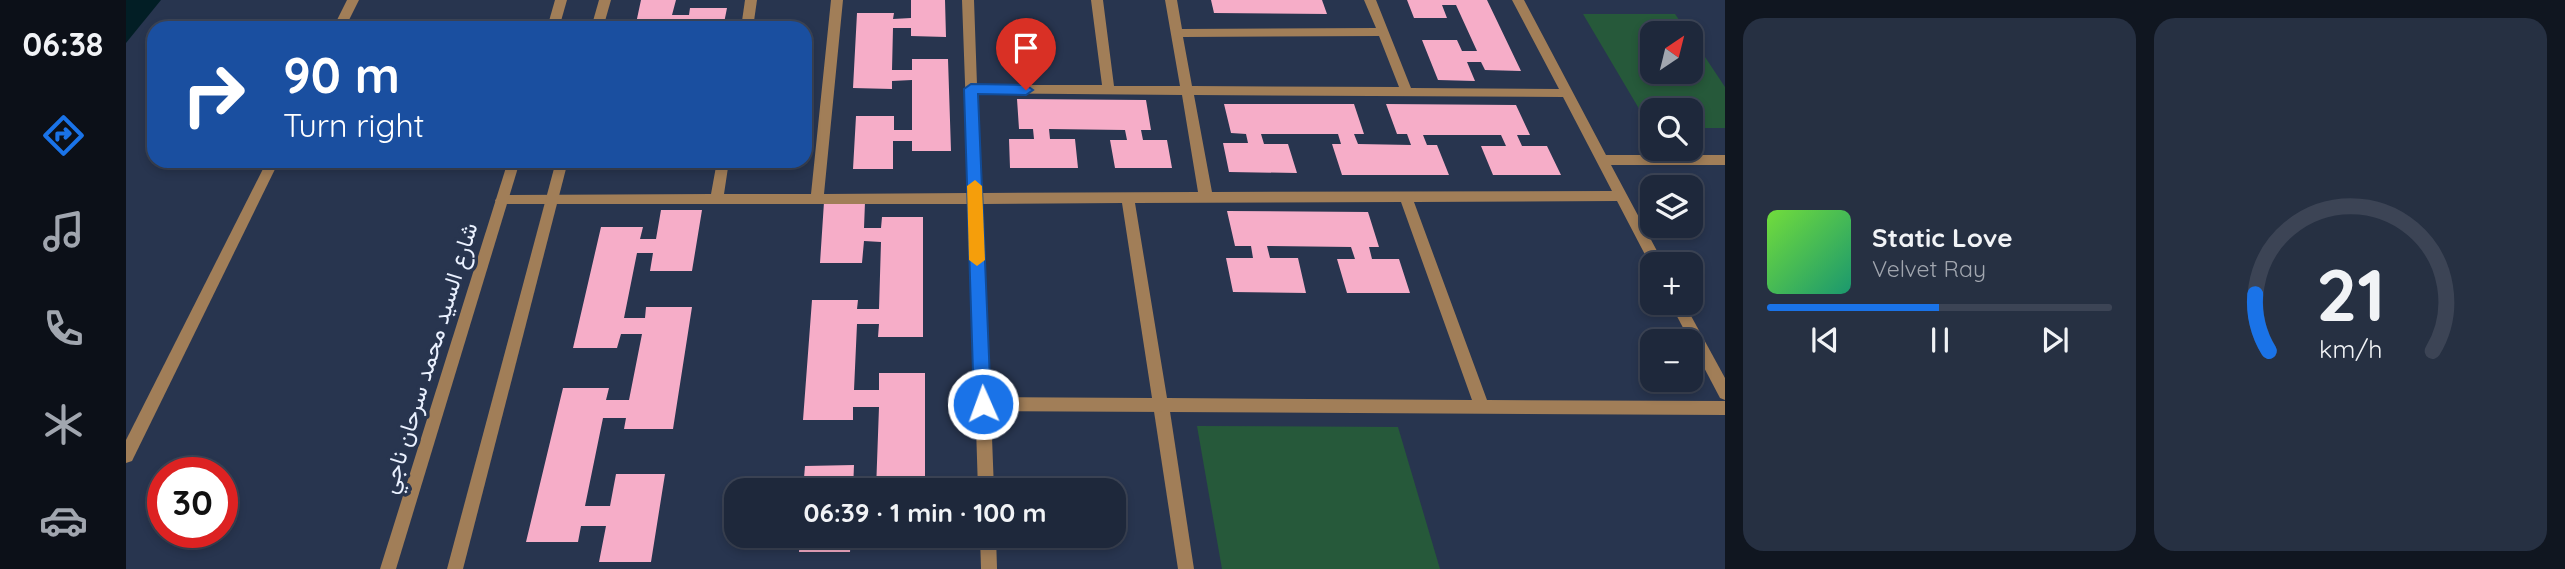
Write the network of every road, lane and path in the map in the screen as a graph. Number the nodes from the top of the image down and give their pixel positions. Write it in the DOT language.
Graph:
graph roads {
  1 [pos="353,0"];
  2 [pos="561,0"];
  3 [pos="605,0"];
  4 [pos="751,0"];
  5 [pos="837,0"];
  6 [pos="968,0"];
  7 [pos="1097,0"];
  8 [pos="1171,0"];
  9 [pos="1370,0"];
  10 [pos="1518,0"];
  11 [pos="342,21"];
  12 [pos="555,21"];
  13 [pos="599,21"];
  14 [pos="748,21"];
  15 [pos="1383,32"];
  16 [pos="1177,33"];
  17 [pos="971,89"];
  18 [pos="1109,90"];
  19 [pos="1187,91"];
  20 [pos="1408,92"];
  21 [pos="1567,93"];
  22 [pos="1602,160"];
  23 [pos="1725,160"];
  24 [pos="270,168"];
  25 [pos="512,168"];
  26 [pos="560,168"];
  27 [pos="722,168"];
  28 [pos="1406,197"];
  29 [pos="1621,197"];
  30 [pos="1128,198"];
  31 [pos="1206,198"];
  32 [pos="975,199"];
  33 [pos="502,200"];
  34 [pos="552,200"];
  35 [pos="716,200"];
  36 [pos="817,200"];
  37 [pos="1651,252"];
  38 [pos="1683,315"];
  39 [pos="1725,393"];
  40 [pos="983,404"];
  41 [pos="1161,405"];
  42 [pos="1482,407"];
  43 [pos="1725,408"];
  44 [pos="126,456"];
  45 [pos="986,478"];
  46 [pos="988,548"];
  47 [pos="388,569"];
  48 [pos="455,569"];
  49 [pos="989,569"];
  50 [pos="1186,569"];
  1 -- 11 [label="street"];
  2 -- 12 [label="street"];
  3 -- 13 [label="street"];
  4 -- 14 [label="street"];
  5 -- 36 [label="street"];
  6 -- 17 [label="street"];
  7 -- 18 [label="street"];
  8 -- 16 [label="street"];
  9 -- 15 [label="street"];
  10 -- 21 [label="street"];
  15 -- 16 [label="street"];
  15 -- 20 [label="street"];
  16 -- 19 [label="street"];
  17 -- 18 [label="street"];
  17 -- 32 [label="street"];
  18 -- 19 [label="street"];
  19 -- 20 [label="street"];
  19 -- 31 [label="street"];
  20 -- 21 [label="street"];
  21 -- 22 [label="street"];
  22 -- 23 [label="street"];
  22 -- 29 [label="street"];
  24 -- 44 [label="street"];
  25 -- 33 [label="street, شارع السيد محمد سرحان ناجي"];
  26 -- 34 [label="street"];
  27 -- 35 [label="street"];
  28 -- 29 [label="street"];
  28 -- 31 [label="street"];
  28 -- 42 [label="street"];
  29 -- 37 [label="street"];
  30 -- 31 [label="street"];
  30 -- 32 [label="street"];
  30 -- 41 [label="street"];
  32 -- 36 [label="street"];
  32 -- 40 [label="street"];
  33 -- 34 [label="street"];
  33 -- 47 [label="street, شارع السيد محمد سرحان ناجي"];
  34 -- 35 [label="street"];
  34 -- 48 [label="street"];
  35 -- 36 [label="street"];
  38 -- 39 [label="street"];
  40 -- 41 [label="street"];
  40 -- 45 [label="street"];
  41 -- 42 [label="street"];
  41 -- 50 [label="street"];
  42 -- 43 [label="street"];
  46 -- 49 [label="street"];
}
